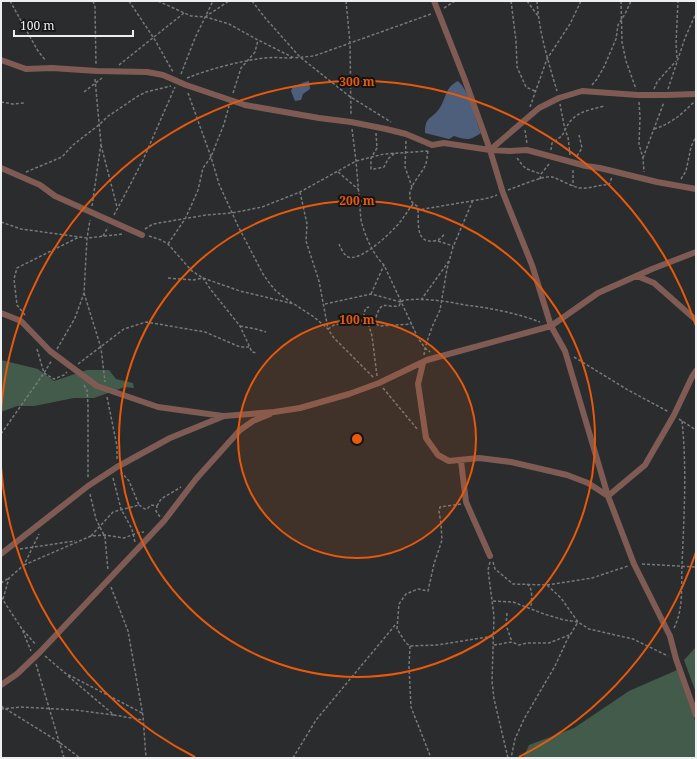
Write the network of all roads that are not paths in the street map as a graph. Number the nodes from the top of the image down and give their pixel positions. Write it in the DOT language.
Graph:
graph roads {
  1 [pos="434,1"];
  2 [pos="1,60"];
  3 [pos="696,94"];
  4 [pos="490,150"];
  5 [pos="1,168"];
  6 [pos="696,189"];
  7 [pos="142,235"];
  8 [pos="696,252"];
  9 [pos="637,276"];
  10 [pos="1,312"];
  11 [pos="696,320"];
  12 [pos="551,326"];
  13 [pos="422,363"];
  14 [pos="696,371"];
  15 [pos="274,412"];
  16 [pos="224,416"];
  17 [pos="461,461"];
  18 [pos="608,496"];
  19 [pos="1,554"];
  20 [pos="490,556"];
  21 [pos="1,685"];
  22 [pos="696,715"];
  1 -- 4 [label="street"];
  2 -- 4 [label="street"];
  3 -- 4 [label="street"];
  4 -- 6 [label="street"];
  4 -- 12 [label="street"];
  5 -- 7 [label="street"];
  8 -- 9 [label="street"];
  9 -- 11 [label="street"];
  9 -- 12 [label="street"];
  10 -- 16 [label="street"];
  12 -- 13 [label="street"];
  12 -- 18 [label="street"];
  13 -- 15 [label="street"];
  13 -- 17 [label="street"];
  14 -- 18 [label="street"];
  15 -- 16 [label="street"];
  15 -- 21 [label="street"];
  16 -- 19 [label="street"];
  17 -- 18 [label="street"];
  17 -- 20 [label="street"];
  18 -- 22 [label="street"];
}
